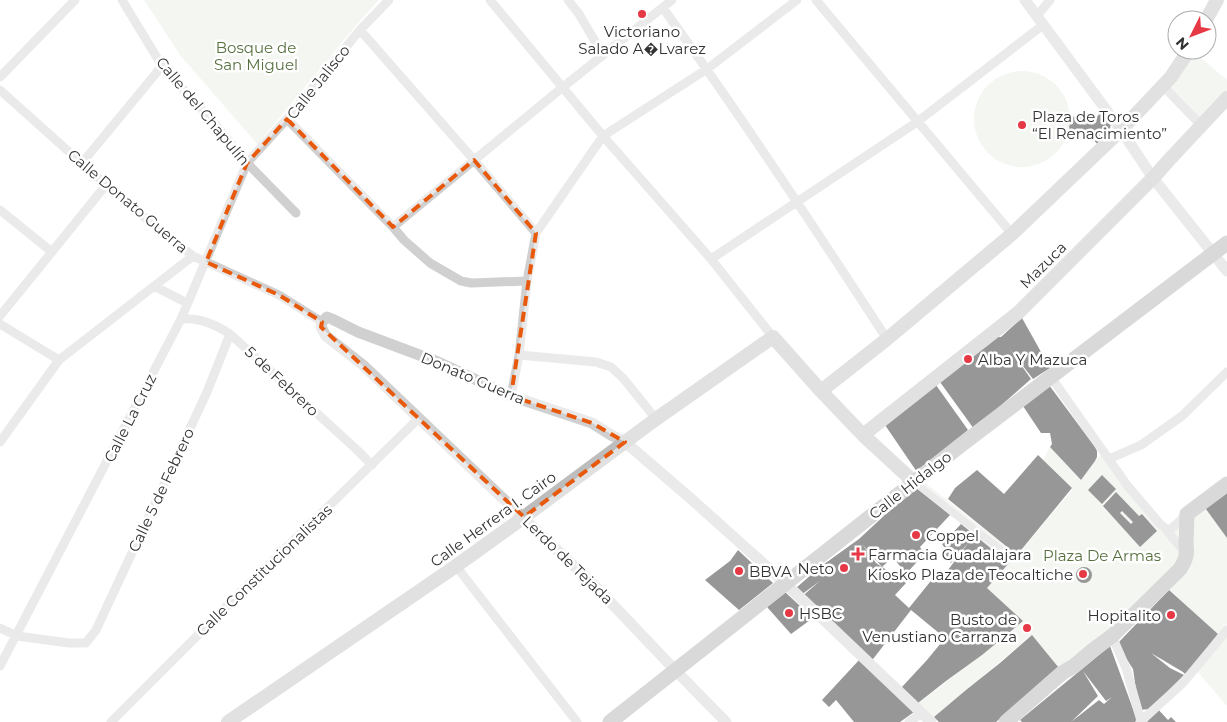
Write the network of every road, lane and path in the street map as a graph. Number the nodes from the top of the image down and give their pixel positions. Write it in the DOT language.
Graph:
graph roads {
  1 [pos="75,0"];
  2 [pos="122,0"];
  3 [pos="389,0"];
  4 [pos="490,0"];
  5 [pos="568,0"];
  6 [pos="672,0"];
  7 [pos="797,0"];
  8 [pos="816,0"];
  9 [pos="1025,0"];
  10 [pos="1050,0"];
  11 [pos="663,8"];
  12 [pos="1040,21"];
  13 [pos="360,30"];
  14 [pos="603,55"];
  15 [pos="1182,60"];
  16 [pos="162,66"];
  17 [pos="707,69"];
  18 [pos="0,77"];
  19 [pos="1163,86"];
  20 [pos="562,87"];
  21 [pos="0,90"];
  22 [pos="1227,98"];
  23 [pos="287,119"];
  24 [pos="918,122"];
  25 [pos="1201,125"];
  26 [pos="1121,130"];
  27 [pos="603,136"];
  28 [pos="474,160"];
  29 [pos="82,163"];
  30 [pos="247,163"];
  31 [pos="1153,178"];
  32 [pos="106,185"];
  33 [pos="797,201"];
  34 [pos="0,210"];
  35 [pos="296,213"];
  36 [pos="393,227"];
  37 [pos="536,233"];
  38 [pos="1012,234"];
  39 [pos="1227,243"];
  40 [pos="52,252"];
  41 [pos="1213,253"];
  42 [pos="193,256"];
  43 [pos="711,259"];
  44 [pos="206,262"];
  45 [pos="1227,271"];
  46 [pos="527,280"];
  47 [pos="154,286"];
  48 [pos="188,303"];
  49 [pos="0,316"];
  50 [pos="181,319"];
  51 [pos="322,322"];
  52 [pos="0,324"];
  53 [pos="230,334"];
  54 [pos="773,337"];
  55 [pos="887,339"];
  56 [pos="519,355"];
  57 [pos="59,360"];
  58 [pos="1227,372"];
  59 [pos="1050,377"];
  60 [pos="821,391"];
  61 [pos="511,396"];
  62 [pos="419,418"];
  63 [pos="656,419"];
  64 [pos="863,435"];
  65 [pos="0,442"];
  66 [pos="625,442"];
  67 [pos="1109,459"];
  68 [pos="372,465"];
  69 [pos="914,482"];
  70 [pos="1227,484"];
  71 [pos="1186,514"];
  72 [pos="524,517"];
  73 [pos="1168,532"];
  74 [pos="1186,554"];
  75 [pos="1013,559"];
  76 [pos="456,566"];
  77 [pos="785,584"];
  78 [pos="0,628"];
  79 [pos="1227,630"];
  80 [pos="16,636"];
  81 [pos="1112,636"];
  82 [pos="0,666"];
  83 [pos="675,670"];
  84 [pos="922,713"];
  85 [pos="111,722"];
  86 [pos="228,722"];
  87 [pos="577,722"];
  88 [pos="610,722"];
  89 [pos="726,722"];
  90 [pos="908,722"];
  91 [pos="931,722"];
  92 [pos="1006,722"];
  93 [pos="1140,722"];
  1 -- 18 [label="street"];
  2 -- 16 [label="street, Calle del Chapulín"];
  3 -- 13 [label="street, Calle Jalisco"];
  4 -- 20 [label="street"];
  5 -- 14 [label="street"];
  6 -- 11 [label="street"];
  7 -- 17 [label="street"];
  8 -- 24 [label="street"];
  9 -- 12 [label="street"];
  10 -- 12 [label="street"];
  11 -- 14 [label="street"];
  11 -- 17 [label="street"];
  12 -- 24 [label="street"];
  12 -- 26 [label="street"];
  13 -- 23 [label="street, Calle Jalisco"];
  13 -- 28 [label="street"];
  14 -- 20 [label="street"];
  15 -- 19 [label="main road"];
  16 -- 29 [label="street"];
  16 -- 30 [label="street, Calle del Chapulín"];
  17 -- 27 [label="street"];
  17 -- 33 [label="street"];
  19 -- 25 [label="street"];
  19 -- 26 [label="main road"];
  20 -- 27 [label="street"];
  20 -- 28 [label="street"];
  21 -- 29 [label="street, Calle Donato Guerra"];
  22 -- 25 [label="main road, Mazuca"];
  23 -- 30 [label="street, Calle Jalisco"];
  23 -- 36 [label="street"];
  24 -- 33 [label="street"];
  24 -- 38 [label="street"];
  25 -- 31 [label="main road, Mazuca"];
  26 -- 31 [label="street"];
  26 -- 38 [label="main road"];
  27 -- 37 [label="street"];
  27 -- 43 [label="street"];
  28 -- 36 [label="street"];
  28 -- 37 [label="street"];
  29 -- 32 [label="street, Calle Donato Guerra"];
  30 -- 35 [label="street, Calle del Chapulín"];
  30 -- 44 [label="street, Calle La Cruz"];
  31 -- 41 [label="street"];
  31 -- 64 [label="main road, Mazuca"];
  32 -- 40 [label="street"];
  32 -- 42 [label="street, Calle Donato Guerra"];
  33 -- 43 [label="street"];
  33 -- 55 [label="street"];
  34 -- 40 [label="street"];
  36 -- 46 [label="street"];
  37 -- 46 [label="street"];
  38 -- 55 [label="main road"];
  39 -- 41 [label="main road, Calle Hidalgo"];
  40 -- 49 [label="street"];
  41 -- 45 [label="street"];
  41 -- 59 [label="main road, Calle Hidalgo"];
  42 -- 44 [label="street, Calle Donato Guerra"];
  42 -- 47 [label="street"];
  43 -- 54 [label="street"];
  44 -- 48 [label="street, Calle La Cruz"];
  44 -- 51 [label="street, Calle Donato Guerra"];
  46 -- 56 [label="street"];
  47 -- 48 [label="street"];
  47 -- 57 [label="street"];
  48 -- 50 [label="street, Calle La Cruz"];
  50 -- 53 [label="street, 5 de Febrero"];
  50 -- 80 [label="street, Calle La Cruz"];
  51 -- 61 [label="street, Donato Guerra"];
  51 -- 62 [label="street, Lerdo de Tejada"];
  52 -- 57 [label="street"];
  53 -- 68 [label="street, 5 de Febrero"];
  53 -- 80 [label="street, Calle 5 de Febrero"];
  54 -- 60 [label="main road"];
  54 -- 63 [label="main road, Calle Herrera I. Cairo"];
  55 -- 60 [label="main road"];
  56 -- 61 [label="street"];
  56 -- 63 [label="street"];
  57 -- 65 [label="street"];
  58 -- 67 [label="street"];
  59 -- 67 [label="street"];
  59 -- 69 [label="main road, Calle Hidalgo"];
  60 -- 64 [label="main road"];
  61 -- 66 [label="street, Donato Guerra"];
  62 -- 68 [label="street, Calle Constitucionalistas"];
  62 -- 72 [label="street, Lerdo de Tejada"];
  63 -- 66 [label="main road, Calle Herrera I. Cairo"];
  64 -- 69 [label="main road"];
  66 -- 72 [label="main road, Calle Herrera I. Cairo"];
  66 -- 77 [label="street, Donato Guerra"];
  67 -- 73 [label="street"];
  68 -- 85 [label="street, Calle Constitucionalistas"];
  69 -- 75 [label="street"];
  69 -- 77 [label="main road, Calle Hidalgo"];
  70 -- 71 [label="main road"];
  71 -- 73 [label="street"];
  71 -- 74 [label="main road"];
  72 -- 76 [label="main road, Calle Herrera I. Cairo"];
  72 -- 83 [label="street, Lerdo de Tejada"];
  73 -- 74 [label="street"];
  74 -- 81 [label="main road"];
  76 -- 86 [label="main road, Calle Herrera I. Cairo"];
  76 -- 87 [label="street"];
  77 -- 83 [label="main road, Calle Hidalgo"];
  77 -- 84 [label="street, Donato Guerra"];
  78 -- 80 [label="street"];
  79 -- 93 [label="street"];
  80 -- 82 [label="street, Calle La Cruz"];
  81 -- 92 [label="main road"];
  81 -- 93 [label="street"];
  83 -- 88 [label="main road, Calle Hidalgo"];
  83 -- 89 [label="street, Lerdo de Tejada"];
  84 -- 90 [label="street"];
  84 -- 91 [label="street, Donato Guerra"];
}
